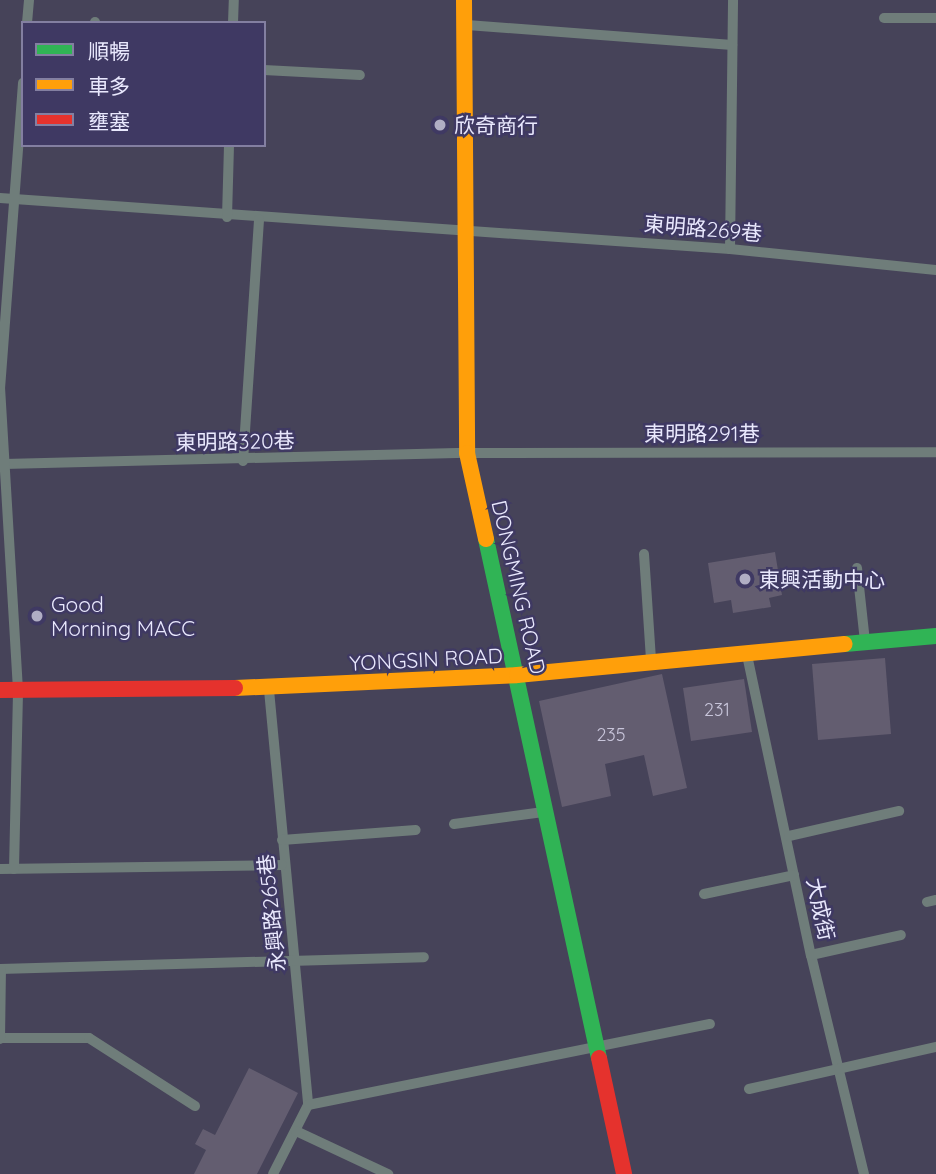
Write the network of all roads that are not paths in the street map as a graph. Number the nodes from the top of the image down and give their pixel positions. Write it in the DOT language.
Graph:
graph roads {
  1 [pos="29,0"];
  2 [pos="234,0"];
  3 [pos="464,0"];
  4 [pos="733,0"];
  5 [pos="884,18"];
  6 [pos="936,18"];
  7 [pos="27,21"];
  8 [pos="233,21"];
  9 [pos="464,25"];
  10 [pos="732,45"];
  11 [pos="266,70"];
  12 [pos="360,75"];
  13 [pos="21,136"];
  14 [pos="229,147"];
  15 [pos="6,199"];
  16 [pos="227,217"];
  17 [pos="259,220"];
  18 [pos="466,230"];
  19 [pos="730,249"];
  20 [pos="936,270"];
  21 [pos="936,452"];
  22 [pos="467,453"];
  23 [pos="243,461"];
  24 [pos="4,464"];
  25 [pos="644,554"];
  26 [pos="857,568"];
  27 [pos="936,636"];
  28 [pos="865,642"];
  29 [pos="746,652"];
  30 [pos="651,661"];
  31 [pos="517,675"];
  32 [pos="269,688"];
  33 [pos="0,690"];
  34 [pos="18,691"];
  35 [pos="546,811"];
  36 [pos="899,811"];
  37 [pos="454,824"];
  38 [pos="416,830"];
  39 [pos="789,836"];
  40 [pos="282,841"];
  41 [pos="282,865"];
  42 [pos="0,869"];
  43 [pos="14,869"];
  44 [pos="794,875"];
  45 [pos="704,894"];
  46 [pos="901,935"];
  47 [pos="811,955"];
  48 [pos="424,957"];
  49 [pos="296,963"];
  50 [pos="0,969"];
  51 [pos="710,1024"];
  52 [pos="0,1039"];
  53 [pos="936,1047"];
  54 [pos="597,1050"];
  55 [pos="841,1070"];
  56 [pos="749,1089"];
  57 [pos="195,1105"];
  58 [pos="307,1105"];
  59 [pos="296,1131"];
  60 [pos="273,1174"];
  61 [pos="388,1174"];
  62 [pos="624,1174"];
  63 [pos="864,1174"];
  1 -- 7 [label="lane"];
  2 -- 8 [label="lane"];
  3 -- 9 [label="street, DONGMING ROAD"];
  4 -- 10 [label="lane"];
  5 -- 6 [label="lane"];
  9 -- 10 [label="lane"];
  9 -- 18 [label="street, DONGMING ROAD"];
  10 -- 19 [label="lane"];
  11 -- 12 [label="lane"];
  13 -- 15 [label="lane"];
  14 -- 16 [label="lane"];
  15 -- 16 [label="lane, 東明路269巷"];
  15 -- 24 [label="lane"];
  16 -- 17 [label="lane, 東明路269巷"];
  17 -- 18 [label="lane, 東明路269巷"];
  17 -- 23 [label="lane"];
  18 -- 19 [label="lane, 東明路269巷"];
  18 -- 22 [label="street, DONGMING ROAD"];
  19 -- 20 [label="lane, 東明路269巷"];
  21 -- 22 [label="lane, 東明路291巷"];
  22 -- 23 [label="lane, 東明路320巷"];
  22 -- 31 [label="street, DONGMING ROAD"];
  23 -- 24 [label="lane, 東明路320巷"];
  24 -- 34 [label="lane"];
  25 -- 30 [label="lane"];
  26 -- 28 [label="lane"];
  27 -- 28 [label="street, YONGSIN ROAD"];
  28 -- 29 [label="street, YONGSIN ROAD"];
  29 -- 30 [label="street, YONGSIN ROAD"];
  29 -- 39 [label="lane, 大成街"];
  30 -- 31 [label="street, YONGSIN ROAD"];
  31 -- 32 [label="street, YONGSIN ROAD"];
  31 -- 35 [label="street, DONGMING ROAD"];
  32 -- 34 [label="street, YONGSIN ROAD"];
  32 -- 40 [label="lane, 永興路265巷"];
  33 -- 34 [label="street, YONGSIN ROAD"];
  34 -- 43 [label="lane"];
  35 -- 37 [label="lane"];
  35 -- 54 [label="street, DONGMING ROAD"];
  36 -- 39 [label="lane"];
  38 -- 40 [label="lane"];
  39 -- 44 [label="lane, 大成街"];
  40 -- 41 [label="lane, 永興路265巷"];
  41 -- 43 [label="lane"];
  41 -- 49 [label="lane, 永興路265巷"];
  42 -- 43 [label="lane"];
  44 -- 45 [label="lane"];
  44 -- 47 [label="lane, 大成街"];
  46 -- 47 [label="lane"];
  47 -- 55 [label="lane, 大成街"];
  48 -- 49 [label="lane"];
  49 -- 50 [label="lane"];
  49 -- 58 [label="lane, 永興路265巷"];
  50 -- 52 [label="lane"];
  51 -- 54 [label="lane"];
  52 -- 57 [label="lane"];
  53 -- 55 [label="lane"];
  54 -- 58 [label="lane"];
  54 -- 62 [label="street, DONGMING ROAD"];
  55 -- 56 [label="lane"];
  55 -- 63 [label="lane, 大成街"];
  58 -- 59 [label="lane, 永興路265巷"];
  59 -- 60 [label="lane, 永興路265巷"];
  59 -- 61 [label="lane"];
}
